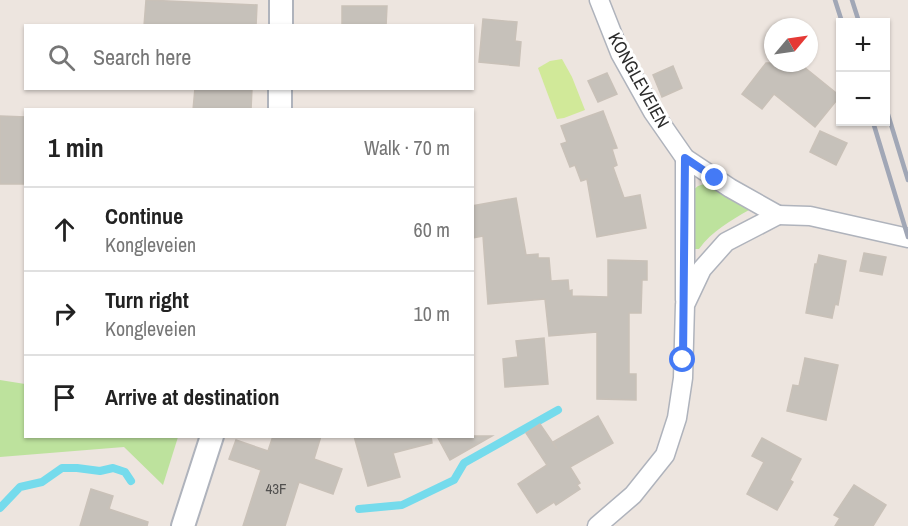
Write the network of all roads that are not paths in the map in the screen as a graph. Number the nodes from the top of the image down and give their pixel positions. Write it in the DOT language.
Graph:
graph roads {
  1 [pos="281,0"];
  2 [pos="599,0"];
  3 [pos="281,24"];
  4 [pos="280,90"];
  5 [pos="280,108"];
  6 [pos="685,158"];
  7 [pos="778,215"];
  8 [pos="908,238"];
  9 [pos="685,305"];
  10 [pos="211,438"];
  11 [pos="183,526"];
  12 [pos="597,526"];
  1 -- 3 [label="street"];
  2 -- 6 [label="street, KONGLEVEIEN"];
  4 -- 5 [label="street"];
  6 -- 7 [label="street, KONGLEVEIEN"];
  6 -- 9 [label="street"];
  7 -- 8 [label="street"];
  7 -- 9 [label="street"];
  9 -- 12 [label="street"];
  10 -- 11 [label="street"];
}
